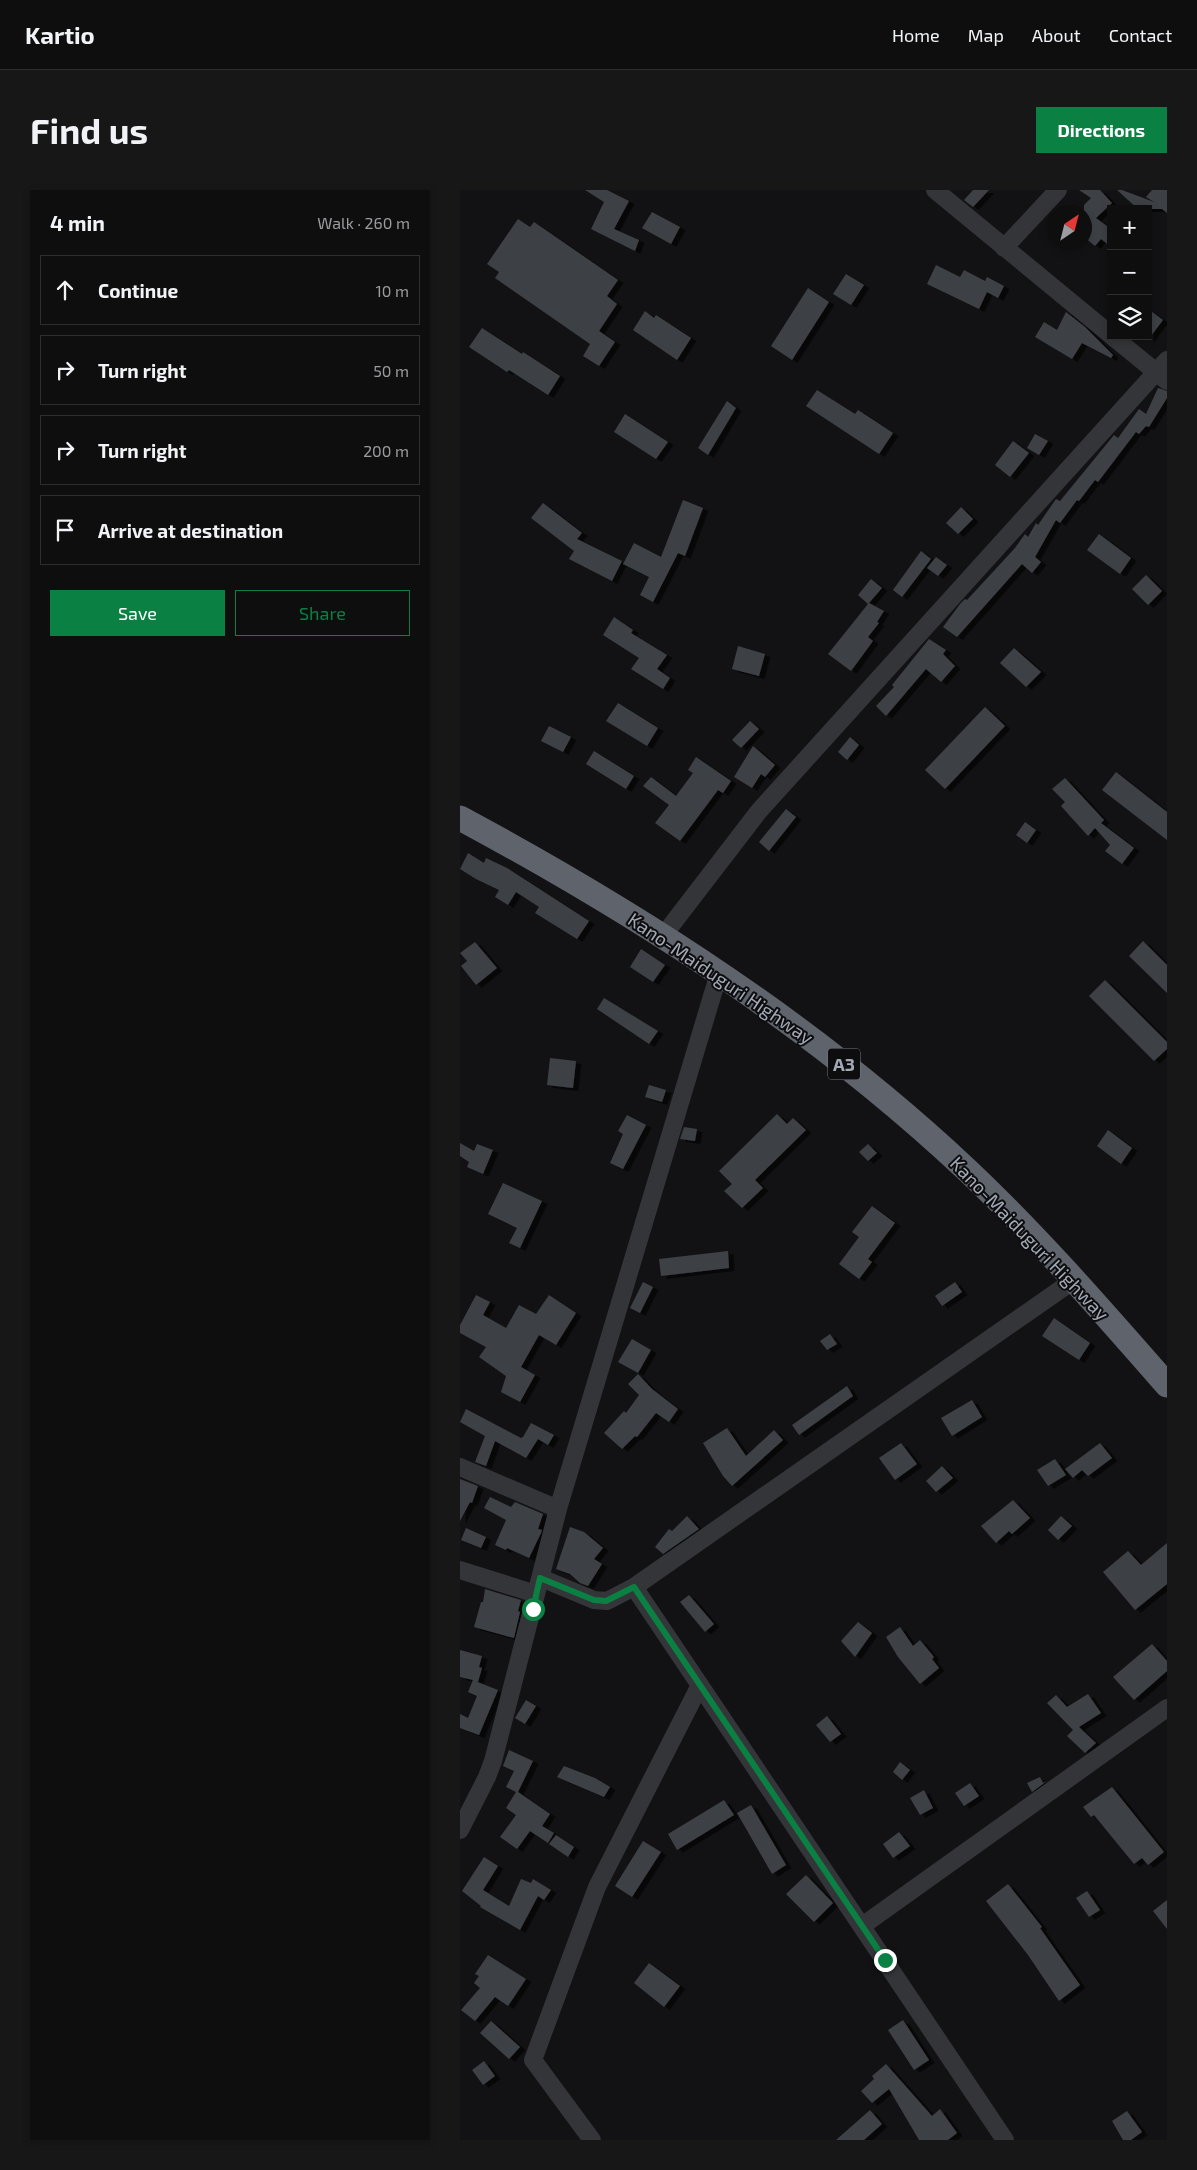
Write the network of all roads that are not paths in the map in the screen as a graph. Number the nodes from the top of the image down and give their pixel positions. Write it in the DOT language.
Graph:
graph roads {
  1 [pos="935,190"];
  2 [pos="1058,190"];
  3 [pos="1004,248"];
  4 [pos="1107,333"];
  5 [pos="1117,340"];
  6 [pos="1163,371"];
  7 [pos="460,818"];
  8 [pos="663,936"];
  9 [pos="719,973"];
  10 [pos="1074,1280"];
  11 [pos="1164,1374"];
  12 [pos="460,1468"];
  13 [pos="558,1510"];
  14 [pos="460,1570"];
  15 [pos="538,1586"];
  16 [pos="634,1587"];
  17 [pos="700,1685"];
  18 [pos="1167,1708"];
  19 [pos="460,1830"];
  20 [pos="862,1926"];
  21 [pos="592,2140"];
  22 [pos="1005,2140"];
  1 -- 3 [label="street"];
  2 -- 3 [label="street"];
  3 -- 4 [label="street"];
  5 -- 6 [label="street"];
  6 -- 8 [label="street"];
  7 -- 8 [label="highway, Kano-Maiduguri Highway / A3"];
  8 -- 9 [label="highway, Kano-Maiduguri Highway / A3"];
  9 -- 10 [label="highway, Kano-Maiduguri Highway / A3"];
  9 -- 13 [label="street"];
  10 -- 11 [label="highway, Kano-Maiduguri Highway / A3"];
  10 -- 16 [label="street"];
  12 -- 13 [label="street"];
  13 -- 15 [label="street"];
  14 -- 15 [label="street"];
  15 -- 16 [label="street"];
  15 -- 19 [label="street"];
  16 -- 17 [label="street"];
  17 -- 20 [label="street"];
  17 -- 21 [label="street"];
  18 -- 20 [label="street"];
  20 -- 22 [label="street"];
}
